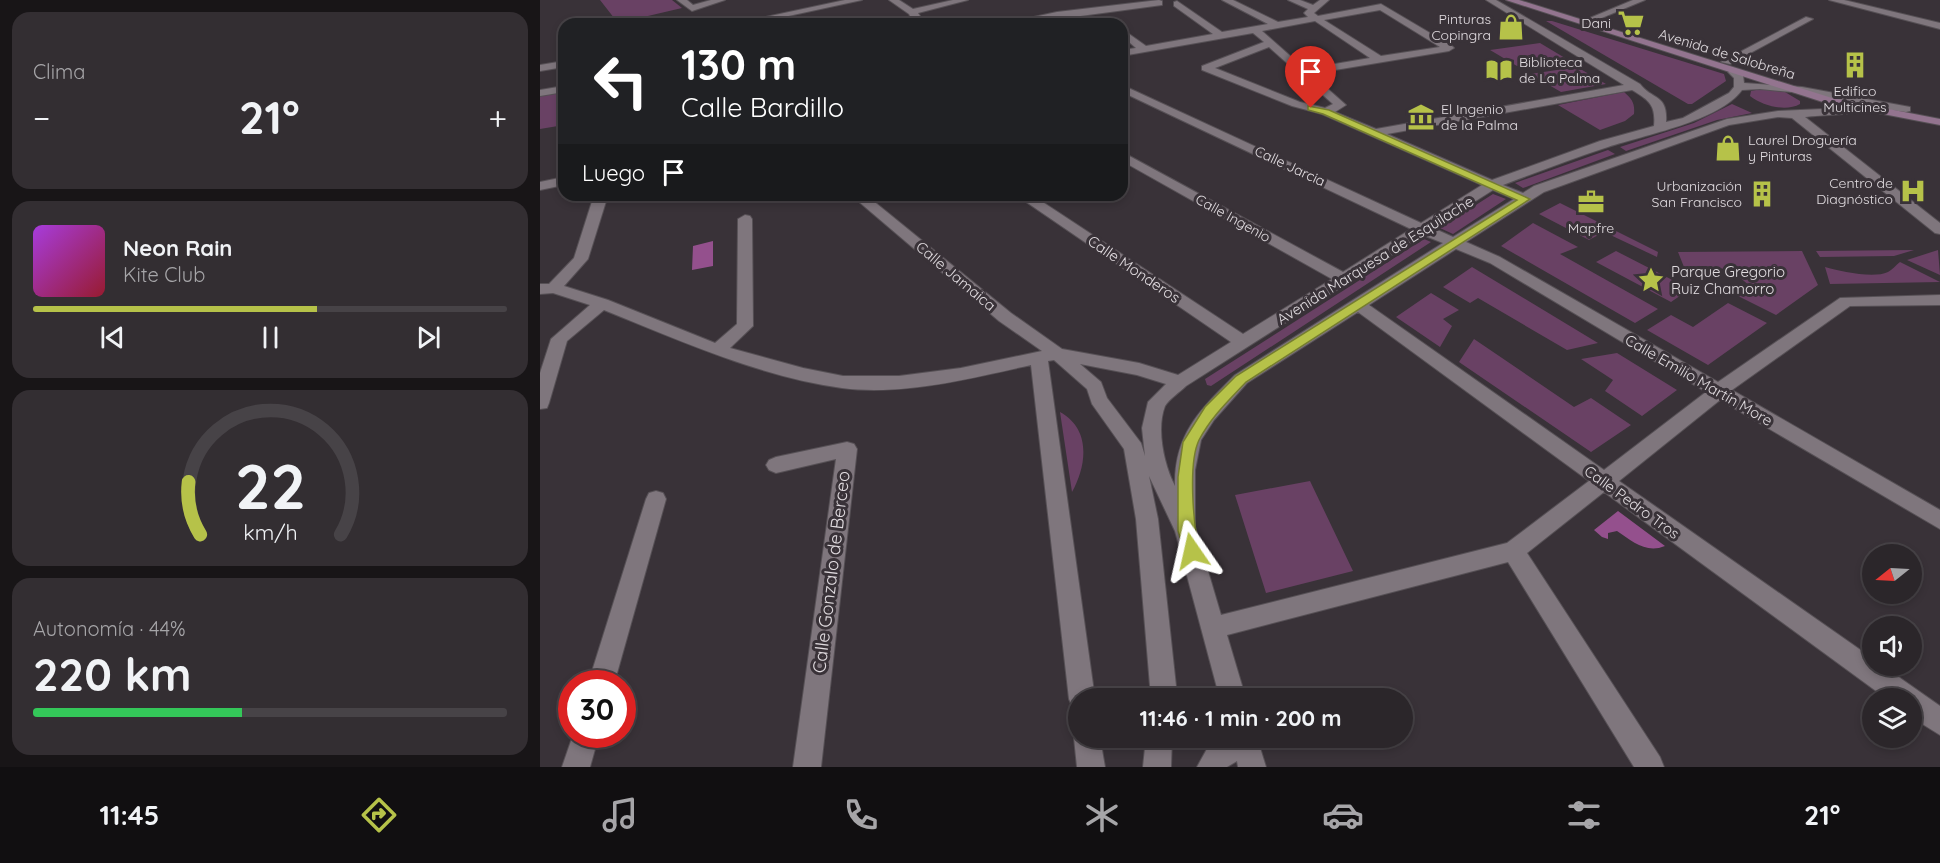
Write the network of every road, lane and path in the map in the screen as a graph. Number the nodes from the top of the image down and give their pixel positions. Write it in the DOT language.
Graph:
graph roads {
  1 [pos="681,0"];
  2 [pos="858,0"];
  3 [pos="893,0"];
  4 [pos="964,0"];
  5 [pos="1226,0"];
  6 [pos="1292,0"];
  7 [pos="1325,0"];
  8 [pos="1490,0"];
  9 [pos="1510,0"];
  10 [pos="1528,0"];
  11 [pos="1641,0"];
  12 [pos="1833,0"];
  13 [pos="719,3"];
  14 [pos="1160,4"];
  15 [pos="912,12"];
  16 [pos="1315,12"];
  17 [pos="761,18"];
  18 [pos="917,18"];
  19 [pos="1042,18"];
  20 [pos="1091,18"];
  21 [pos="1809,19"];
  22 [pos="1589,20"];
  23 [pos="1275,24"];
  24 [pos="1940,26"];
  25 [pos="1254,29"];
  26 [pos="1220,35"];
  27 [pos="1128,37"];
  28 [pos="1270,43"];
  29 [pos="1143,48"];
  30 [pos="1128,52"];
  31 [pos="1378,59"];
  32 [pos="1726,62"];
  33 [pos="558,65"];
  34 [pos="540,68"];
  35 [pos="1303,72"];
  36 [pos="1733,72"];
  37 [pos="1636,86"];
  38 [pos="558,89"];
  39 [pos="1791,90"];
  40 [pos="1128,91"];
  41 [pos="540,93"];
  42 [pos="1741,97"];
  43 [pos="1906,109"];
  44 [pos="1867,110"];
  45 [pos="1326,112"];
  46 [pos="1778,114"];
  47 [pos="1795,115"];
  48 [pos="1940,116"];
  49 [pos="1940,122"];
  50 [pos="1660,127"];
  51 [pos="1375,133"];
  52 [pos="1128,159"];
  53 [pos="558,182"];
  54 [pos="1493,184"];
  55 [pos="540,186"];
  56 [pos="1525,199"];
  57 [pos="599,201"];
  58 [pos="865,201"];
  59 [pos="1032,201"];
  60 [pos="745,219"];
  61 [pos="1424,230"];
  62 [pos="1940,230"];
  63 [pos="1458,243"];
  64 [pos="1344,279"];
  65 [pos="547,289"];
  66 [pos="1940,300"];
  67 [pos="602,303"];
  68 [pos="1357,304"];
  69 [pos="1244,343"];
  70 [pos="717,350"];
  71 [pos="1048,355"];
  72 [pos="1180,382"];
  73 [pos="1718,391"];
  74 [pos="540,403"];
  75 [pos="776,465"];
  76 [pos="1604,482"];
  77 [pos="656,499"];
  78 [pos="1940,520"];
  79 [pos="1186,531"];
  80 [pos="1513,552"];
  81 [pos="1213,628"];
  82 [pos="605,670"];
  83 [pos="1081,688"];
  84 [pos="1163,688"];
  85 [pos="1230,688"];
  86 [pos="1892,688"];
  87 [pos="1922,709"];
  88 [pos="1940,722"];
  89 [pos="582,748"];
  90 [pos="1088,748"];
  91 [pos="1158,748"];
  92 [pos="1232,748"];
  93 [pos="1247,748"];
  94 [pos="576,767"];
  95 [pos="807,767"];
  96 [pos="1091,767"];
  97 [pos="1157,767"];
  98 [pos="1210,767"];
  99 [pos="1252,767"];
  100 [pos="1650,767"];
  1 -- 13 [label="street"];
  2 -- 17 [label="street"];
  3 -- 15 [label="street"];
  4 -- 15 [label="street"];
  5 -- 23 [label="street"];
  6 -- 16 [label="street"];
  7 -- 16 [label="street"];
  8 -- 37 [label="street"];
  9 -- 36 [label="main road, Avenida de Salobreña"];
  10 -- 22 [label="main road, Avenida de Salobreña"];
  11 -- 22 [label="street"];
  12 -- 24 [label="street"];
  14 -- 19 [label="street"];
  14 -- 20 [label="street"];
  14 -- 26 [label="street"];
  15 -- 18 [label="street"];
  16 -- 23 [label="street"];
  16 -- 31 [label="street"];
  16 -- 31 [label="street"];
  21 -- 32 [label="street"];
  22 -- 32 [label="main road, Avenida de Salobreña"];
  23 -- 25 [label="street"];
  25 -- 26 [label="street"];
  25 -- 28 [label="street"];
  26 -- 29 [label="street"];
  27 -- 29 [label="street"];
  28 -- 35 [label="street"];
  28 -- 45 [label="street"];
  29 -- 30 [label="street"];
  31 -- 35 [label="street"];
  32 -- 43 [label="main road, Avenida de Salobreña"];
  33 -- 34 [label="street"];
  35 -- 45 [label="street"];
  36 -- 39 [label="main road, Avenida de Salobreña"];
  36 -- 42 [label="street"];
  37 -- 50 [label="street"];
  37 -- 51 [label="street"];
  38 -- 41 [label="street"];
  39 -- 42 [label="street, Avenida Marquesa de Esquilache"];
  39 -- 43 [label="street, Avenida Marquesa de Esquilache"];
  39 -- 44 [label="main road, Avenida de Salobreña"];
  40 -- 61 [label="street, Calle Jarcia"];
  42 -- 46 [label="street, Avenida Marquesa de Esquilache"];
  42 -- 50 [label="street, Avenida Marquesa de Esquilache"];
  43 -- 48 [label="main road, Avenida de Salobreña"];
  44 -- 47 [label="street, Avenida Marquesa de Esquilache"];
  44 -- 49 [label="main road, Avenida de Salobreña"];
  45 -- 51 [label="street"];
  46 -- 47 [label="street, Avenida Marquesa de Esquilache"];
  46 -- 56 [label="street, Avenida Marquesa de Esquilache"];
  47 -- 62 [label="street"];
  50 -- 54 [label="street, Avenida Marquesa de Esquilache"];
  51 -- 54 [label="street"];
  52 -- 64 [label="street, Calle Ingenio"];
  53 -- 55 [label="street"];
  54 -- 56 [label="street"];
  54 -- 61 [label="street, Avenida Marquesa de Esquilache"];
  56 -- 63 [label="street, Avenida Marquesa de Esquilache"];
  57 -- 65 [label="street"];
  58 -- 71 [label="street, Calle Jamaica"];
  59 -- 69 [label="street, Calle Monderos"];
  60 -- 70 [label="street"];
  61 -- 63 [label="street, Calle Jarcia"];
  61 -- 64 [label="street, Avenida Marquesa de Esquilache"];
  63 -- 68 [label="street, Avenida Marquesa de Esquilache"];
  63 -- 73 [label="street, Calle Emilio Martín More"];
  64 -- 69 [label="street, Avenida Marquesa de Esquilache"];
  65 -- 67 [label="street"];
  66 -- 73 [label="street"];
  67 -- 70 [label="street"];
  67 -- 74 [label="street"];
  68 -- 76 [label="street, Calle Pedro Tros"];
  68 -- 79 [label="street, Avenida Marquesa de Esquilache"];
  69 -- 72 [label="street, Avenida Marquesa de Esquilache"];
  70 -- 71 [label="street"];
  71 -- 72 [label="street, Calle Jamaica"];
  71 -- 83 [label="street"];
  71 -- 84 [label="street, Calle Jamaica"];
  72 -- 79 [label="street, Avenida Marquesa de Esquilache"];
  73 -- 76 [label="street"];
  73 -- 78 [label="street, Calle Emilio Martín More"];
  75 -- 95 [label="street, Calle Gonzalo de Berceo"];
  76 -- 80 [label="street"];
  76 -- 86 [label="street, Calle Pedro Tros"];
  77 -- 82 [label="street"];
  79 -- 81 [label="street, Avenida Marquesa de Esquilache"];
  80 -- 81 [label="street"];
  80 -- 100 [label="street"];
  81 -- 85 [label="street, Avenida Marquesa de Esquilache"];
  87 -- 88 [label="street, Calle Pedro Tros"];
  89 -- 94 [label="street"];
  90 -- 96 [label="street"];
  91 -- 97 [label="street"];
  92 -- 98 [label="street"];
  93 -- 99 [label="street"];
}
